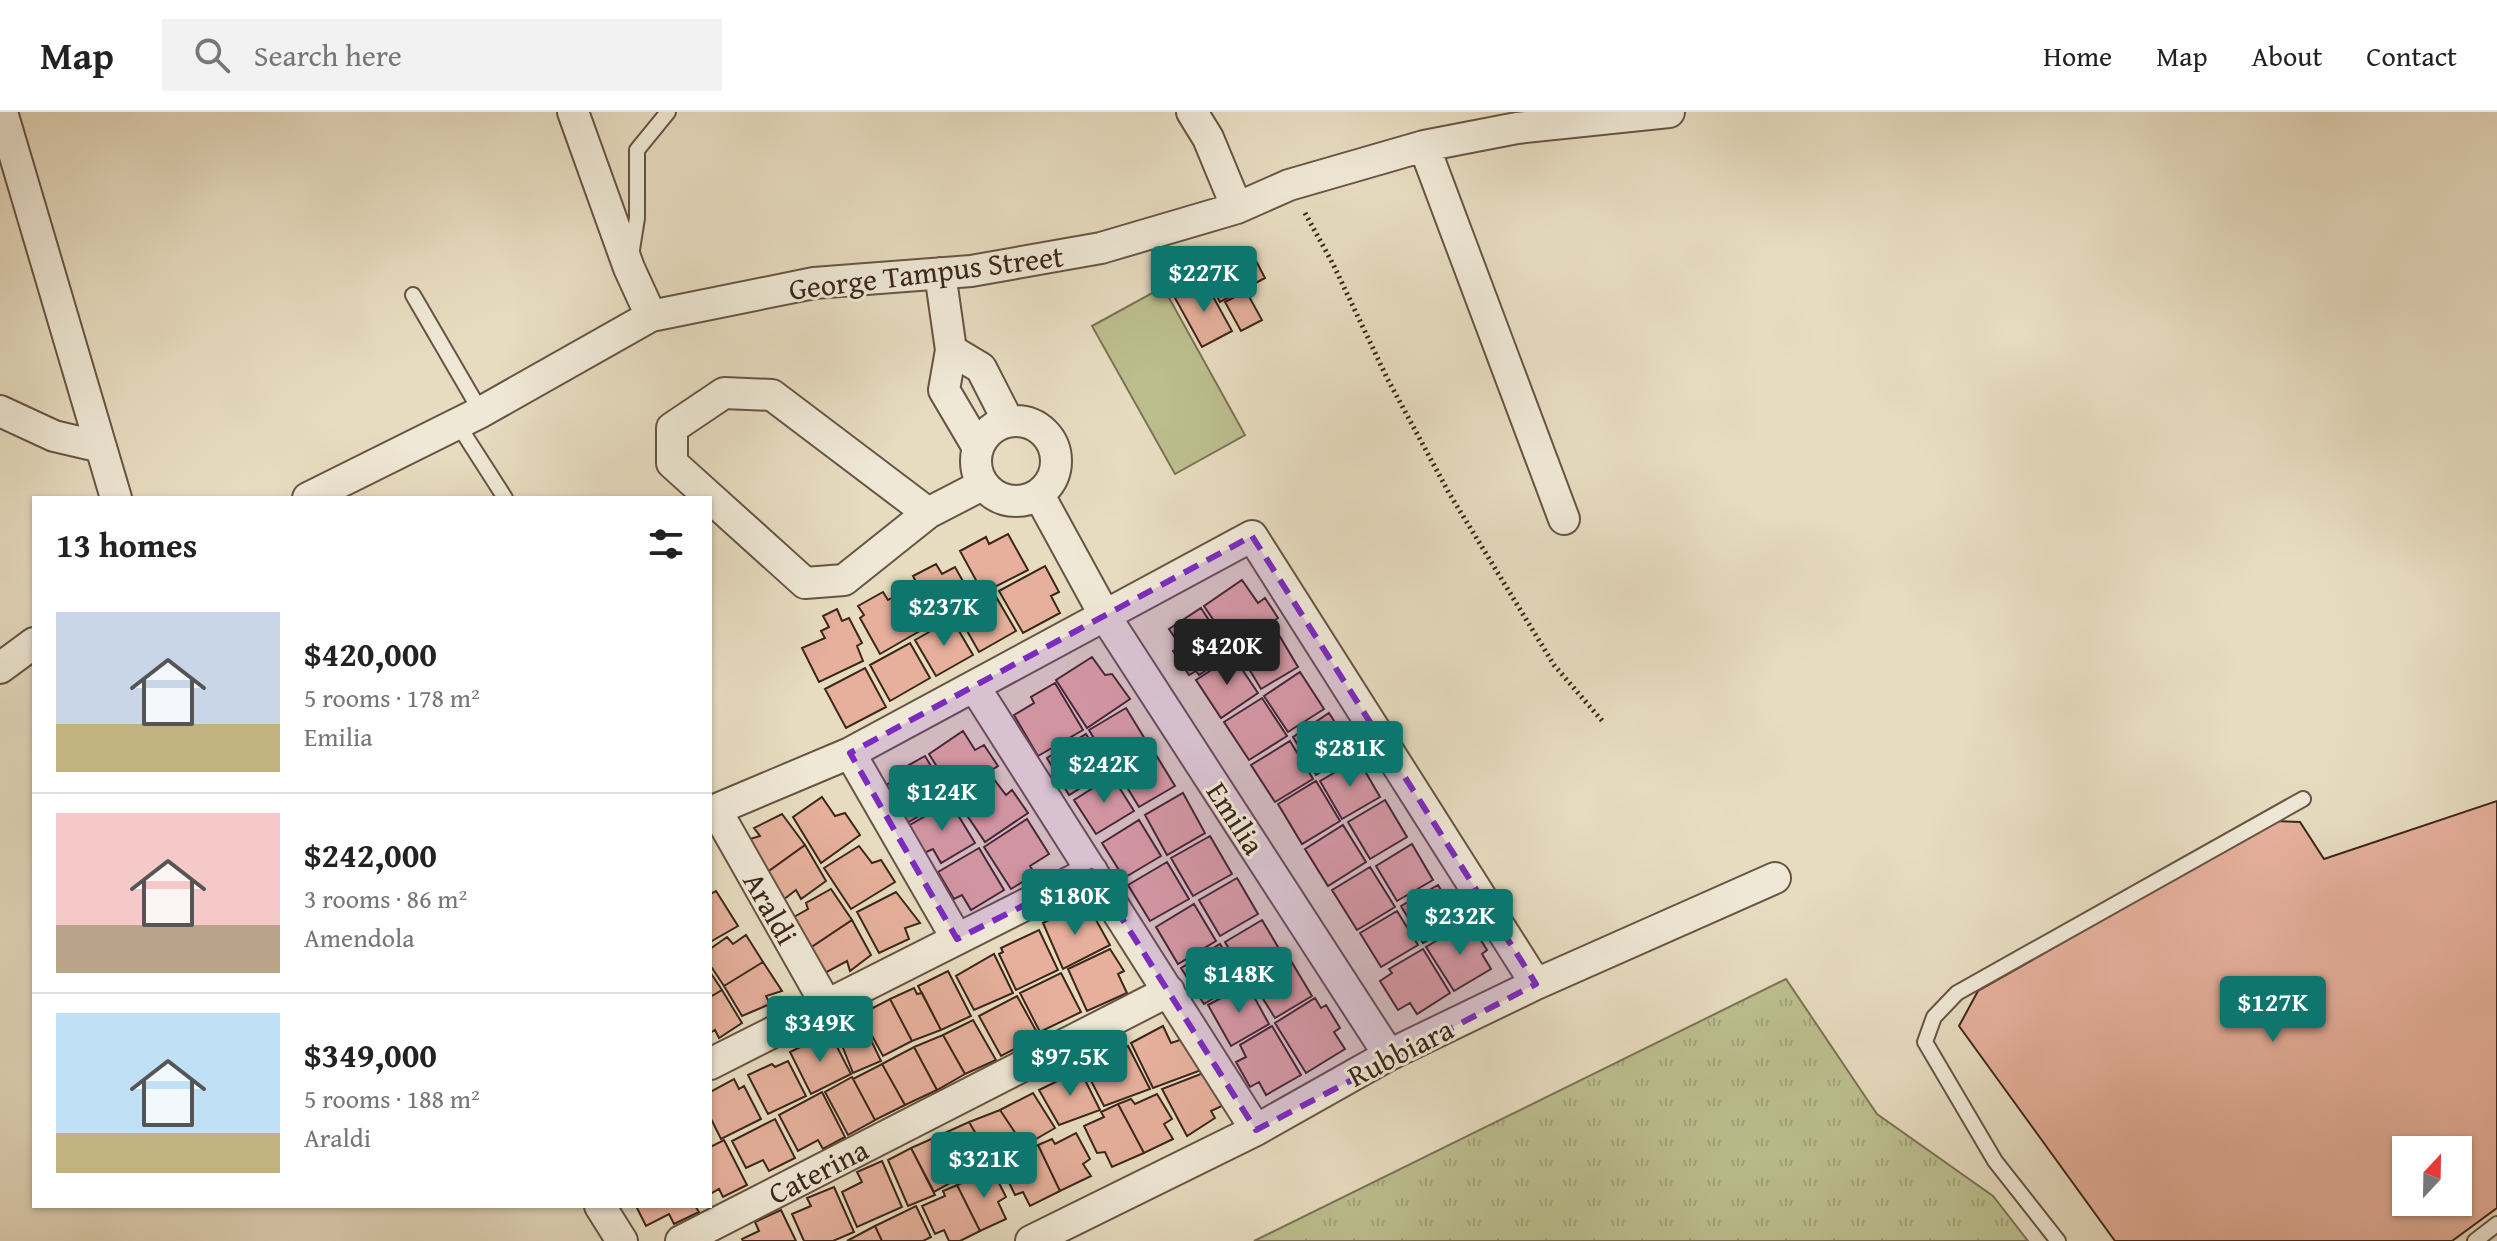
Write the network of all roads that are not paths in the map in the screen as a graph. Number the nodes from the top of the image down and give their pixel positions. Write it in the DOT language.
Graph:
graph roads {
  1 [pos="2,112"];
  2 [pos="573,112"];
  3 [pos="668,112"];
  4 [pos="1192,112"];
  5 [pos="1669,112"];
  6 [pos="1424,146"];
  7 [pos="1237,208"];
  8 [pos="629,268"];
  9 [pos="940,273"];
  10 [pos="413,295"];
  11 [pos="651,316"];
  12 [pos="951,350"];
  13 [pos="0,411"];
  14 [pos="469,417"];
  15 [pos="1008,421"];
  16 [pos="977,446"];
  17 [pos="101,447"];
  18 [pos="982,485"];
  19 [pos="1039,495"];
  20 [pos="115,496"];
  21 [pos="312,496"];
  22 [pos="504,496"];
  23 [pos="709,496"];
  24 [pos="712,499"];
  25 [pos="928,513"];
  26 [pos="1564,519"];
  27 [pos="1105,616"];
  28 [pos="32,644"];
  29 [pos="0,668"];
  30 [pos="974,686"];
  31 [pos="850,753"];
  32 [pos="2303,799"];
  33 [pos="713,811"];
  34 [pos="1092,871"];
  35 [pos="1775,878"];
  36 [pos="957,939"];
  37 [pos="1536,984"];
  38 [pos="1169,991"];
  39 [pos="827,1006"];
  40 [pos="1389,1055"];
  41 [pos="712,1063"];
  42 [pos="1256,1130"];
  43 [pos="601,1208"];
  44 [pos="2497,1224"];
  45 [pos="622,1241"];
  46 [pos="681,1241"];
  47 [pos="1031,1241"];
  48 [pos="2058,1241"];
  49 [pos="2475,1241"];
  1 -- 17 [label="street"];
  2 -- 8 [label="street"];
  3 -- 8 [label="lane"];
  4 -- 7 [label="street"];
  5 -- 6 [label="street, George Tampus Street"];
  6 -- 7 [label="street, George Tampus Street"];
  6 -- 26 [label="street"];
  7 -- 9 [label="street, George Tampus Street"];
  8 -- 11 [label="street"];
  9 -- 11 [label="street, George Tampus Street"];
  9 -- 12 [label="street"];
  10 -- 14 [label="lane"];
  11 -- 14 [label="street, George Tampus Street"];
  12 -- 15 [label="street"];
  12 -- 16 [label="street"];
  13 -- 17 [label="street"];
  14 -- 21 [label="street, George Tampus Street"];
  14 -- 22 [label="lane"];
  15 -- 16 [label="street"];
  15 -- 19 [label="street"];
  16 -- 18 [label="street"];
  17 -- 20 [label="street"];
  18 -- 19 [label="street"];
  18 -- 25 [label="street"];
  19 -- 27 [label="street, Emilia"];
  23 -- 25 [label="street"];
  24 -- 25 [label="street"];
  27 -- 30 [label="street"];
  27 -- 37 [label="street"];
  27 -- 40 [label="street, Emilia"];
  28 -- 29 [label="street"];
  30 -- 31 [label="street"];
  30 -- 34 [label="street"];
  31 -- 33 [label="street"];
  31 -- 36 [label="street"];
  32 -- 48 [label="lane"];
  33 -- 39 [label="street, Araldi"];
  34 -- 36 [label="street"];
  34 -- 38 [label="street"];
  35 -- 37 [label="street, Rubbiara"];
  36 -- 39 [label="street"];
  37 -- 40 [label="street, Rubbiara"];
  38 -- 42 [label="street"];
  38 -- 46 [label="street, Caterina"];
  39 -- 41 [label="street"];
  40 -- 42 [label="street, Rubbiara"];
  42 -- 47 [label="street, Rubbiara"];
  43 -- 45 [label="street"];
  44 -- 49 [label="lane"];
}
